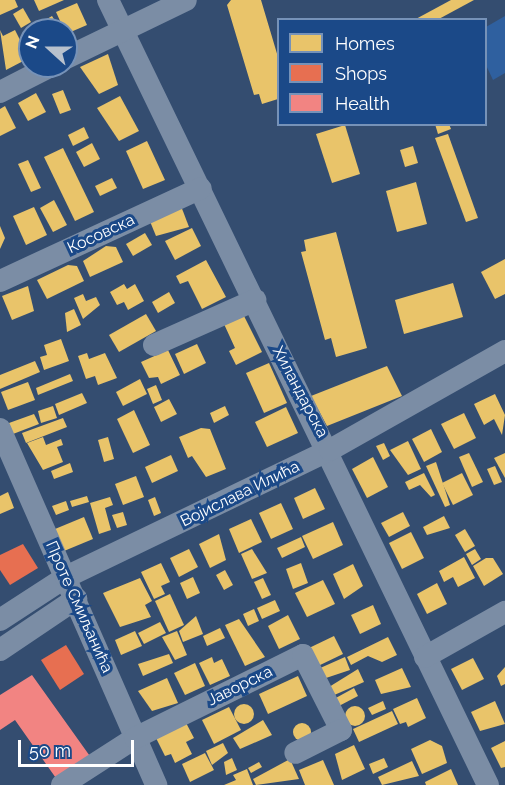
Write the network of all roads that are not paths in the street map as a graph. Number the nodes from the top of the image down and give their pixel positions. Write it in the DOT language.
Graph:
graph roads {
  1 [pos="108,0"];
  2 [pos="186,0"];
  3 [pos="123,29"];
  4 [pos="78,52"];
  5 [pos="27,78"];
  6 [pos="0,92"];
  7 [pos="201,188"];
  8 [pos="0,281"];
  9 [pos="255,300"];
  10 [pos="154,345"];
  11 [pos="505,351"];
  12 [pos="0,429"];
  13 [pos="330,450"];
  14 [pos="66,577"];
  15 [pos="76,599"];
  16 [pos="505,612"];
  17 [pos="0,620"];
  18 [pos="0,650"];
  19 [pos="425,657"];
  20 [pos="135,738"];
  21 [pos="295,753"];
  22 [pos="62,785"];
  23 [pos="156,785"];
  24 [pos="488,785"];
  1 -- 3 [label="street, Хиландарска"];
  2 -- 3 [label="street"];
  3 -- 4 [label="street"];
  3 -- 7 [label="street, Хиландарска"];
  5 -- 6 [label="street"];
  7 -- 8 [label="street, Косовска"];
  7 -- 9 [label="street, Хиландарска"];
  9 -- 10 [label="street"];
  9 -- 13 [label="street, Хиландарска"];
  11 -- 13 [label="street, Војислава Илића"];
  12 -- 14 [label="street, Проте Смиљанића"];
  13 -- 14 [label="street, Војислава Илића"];
  13 -- 19 [label="street, Хиландарска"];
  14 -- 15 [label="street, Проте Смиљанића"];
  14 -- 17 [label="street, Војислава Илића"];
  15 -- 18 [label="street"];
  15 -- 20 [label="street, Проте Смиљанића"];
  16 -- 19 [label="street"];
  19 -- 24 [label="street, Хиландарска"];
  20 -- 21 [label="street, Јаворска"];
  20 -- 22 [label="street, Јаворска"];
  20 -- 23 [label="street, Проте Смиљанића"];
}
